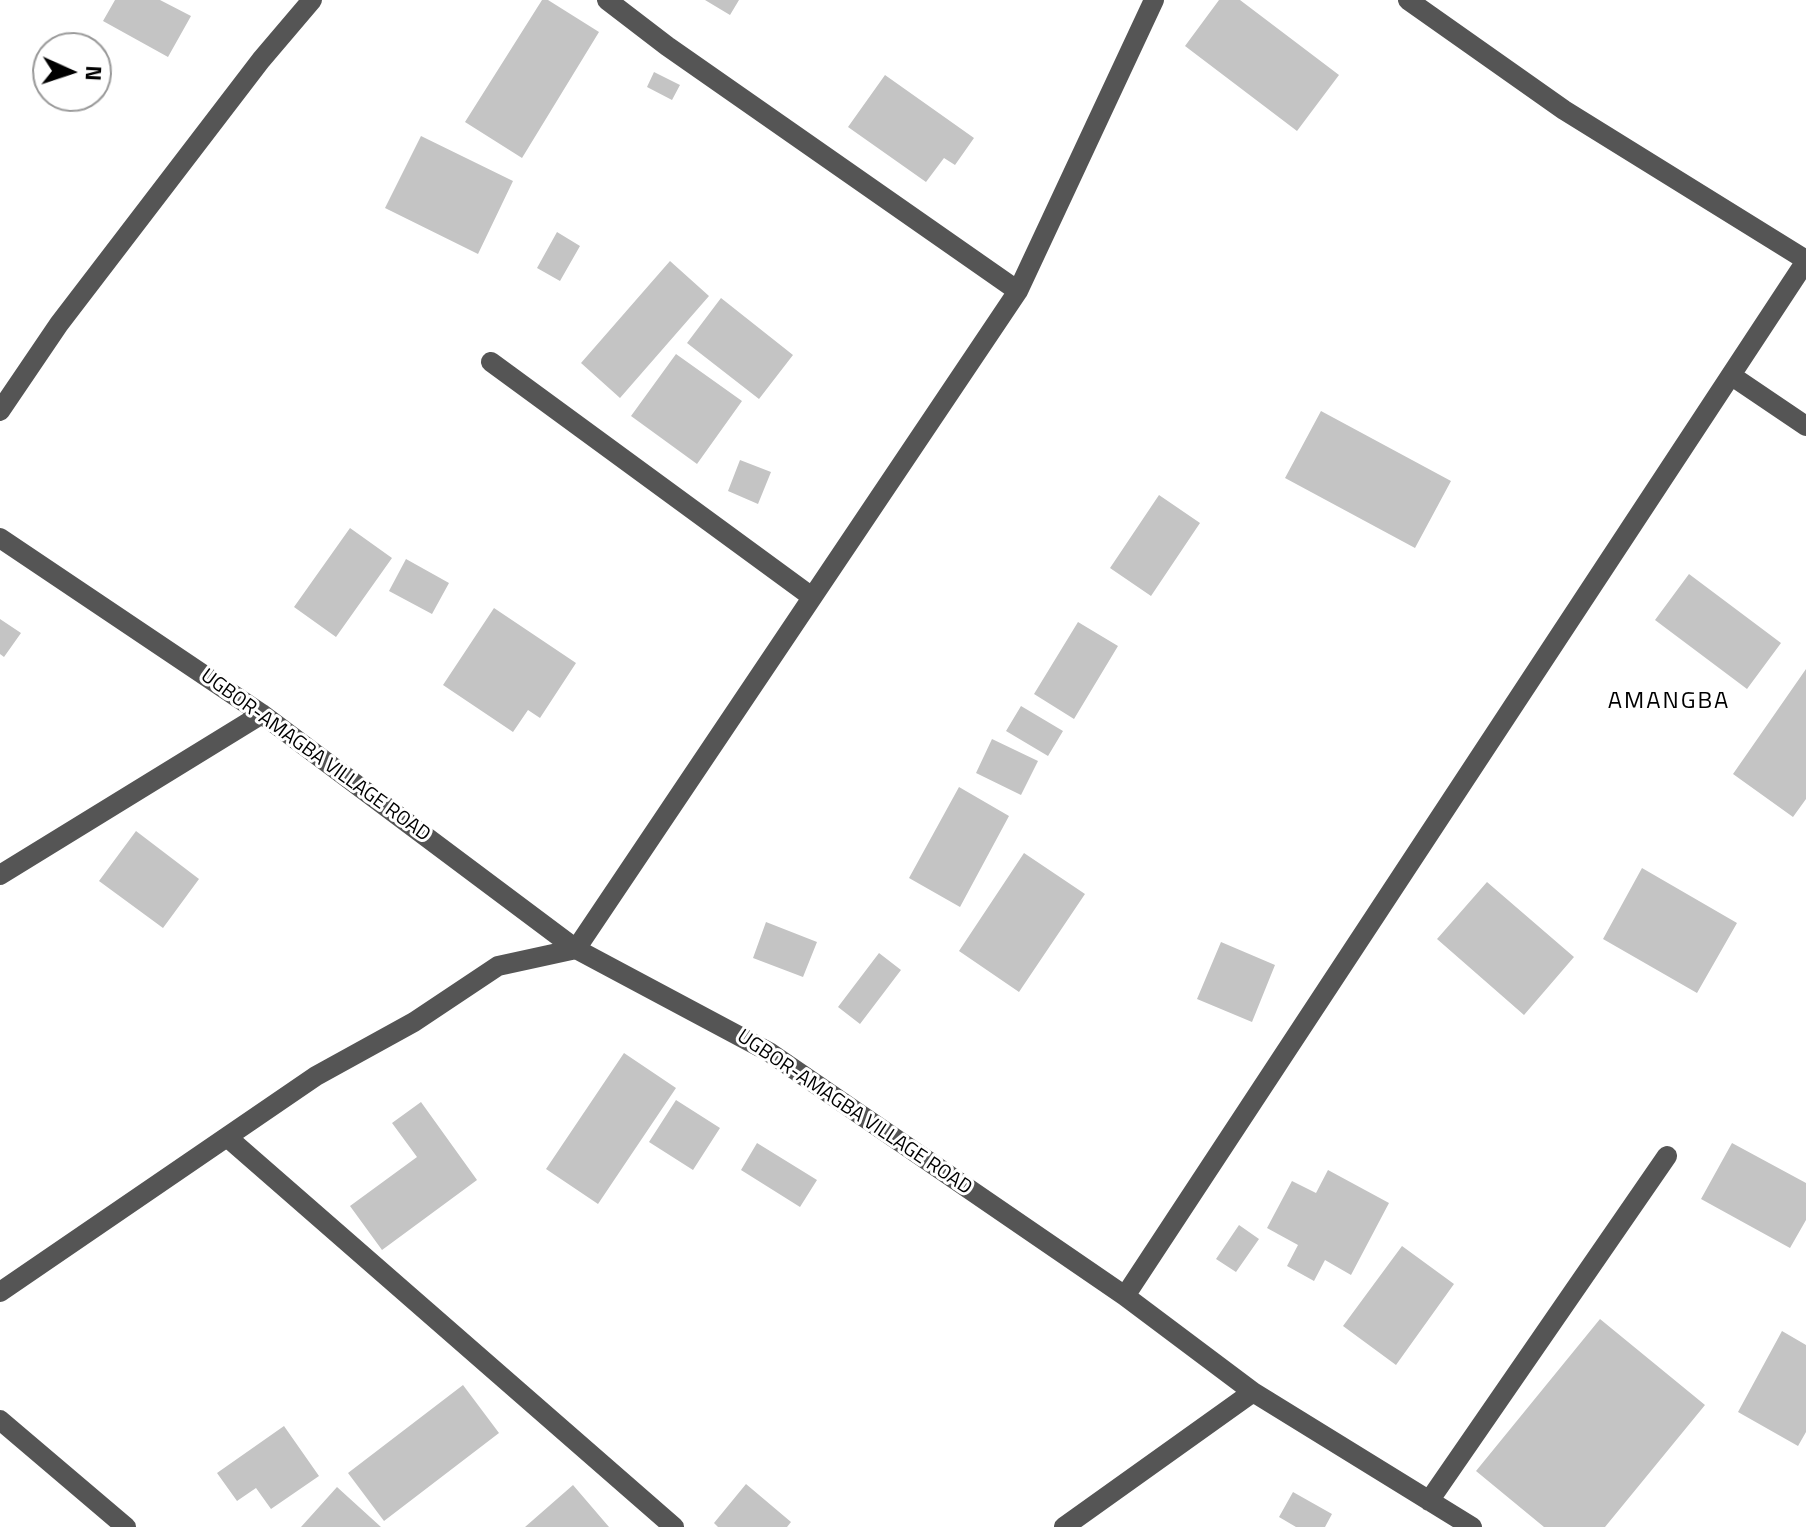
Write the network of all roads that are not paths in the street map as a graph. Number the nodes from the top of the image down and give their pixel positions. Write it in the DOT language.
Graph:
graph roads {
  1 [pos="312,0"];
  2 [pos="607,0"];
  3 [pos="1154,0"];
  4 [pos="1408,0"];
  5 [pos="1806,261"];
  6 [pos="1018,291"];
  7 [pos="491,362"];
  8 [pos="1732,376"];
  9 [pos="0,411"];
  10 [pos="1806,426"];
  11 [pos="0,538"];
  12 [pos="812,597"];
  13 [pos="262,714"];
  14 [pos="0,875"];
  15 [pos="576,949"];
  16 [pos="227,1137"];
  17 [pos="1667,1156"];
  18 [pos="0,1292"];
  19 [pos="1125,1296"];
  20 [pos="1253,1392"];
  21 [pos="0,1420"];
  22 [pos="1429,1501"];
  23 [pos="126,1527"];
  24 [pos="674,1527"];
  25 [pos="1064,1527"];
  26 [pos="1472,1527"];
  1 -- 9 [label="street"];
  2 -- 6 [label="street"];
  3 -- 6 [label="street"];
  4 -- 5 [label="street"];
  5 -- 8 [label="street"];
  6 -- 12 [label="street"];
  7 -- 12 [label="street"];
  8 -- 10 [label="street"];
  8 -- 19 [label="street"];
  11 -- 13 [label="street, UGBOR-AMAGBA VILLAGE ROAD"];
  12 -- 15 [label="street"];
  13 -- 14 [label="street"];
  13 -- 15 [label="street, UGBOR-AMAGBA VILLAGE ROAD"];
  15 -- 16 [label="street"];
  15 -- 19 [label="street, UGBOR-AMAGBA VILLAGE ROAD"];
  16 -- 18 [label="street"];
  16 -- 24 [label="street"];
  17 -- 22 [label="street"];
  19 -- 20 [label="street, UGBOR-AMAGBA VILLAGE ROAD"];
  20 -- 22 [label="street, UGBOR-AMAGBA VILLAGE ROAD"];
  20 -- 25 [label="street"];
  21 -- 23 [label="street"];
  22 -- 26 [label="street, UGBOR-AMAGBA VILLAGE ROAD"];
}
